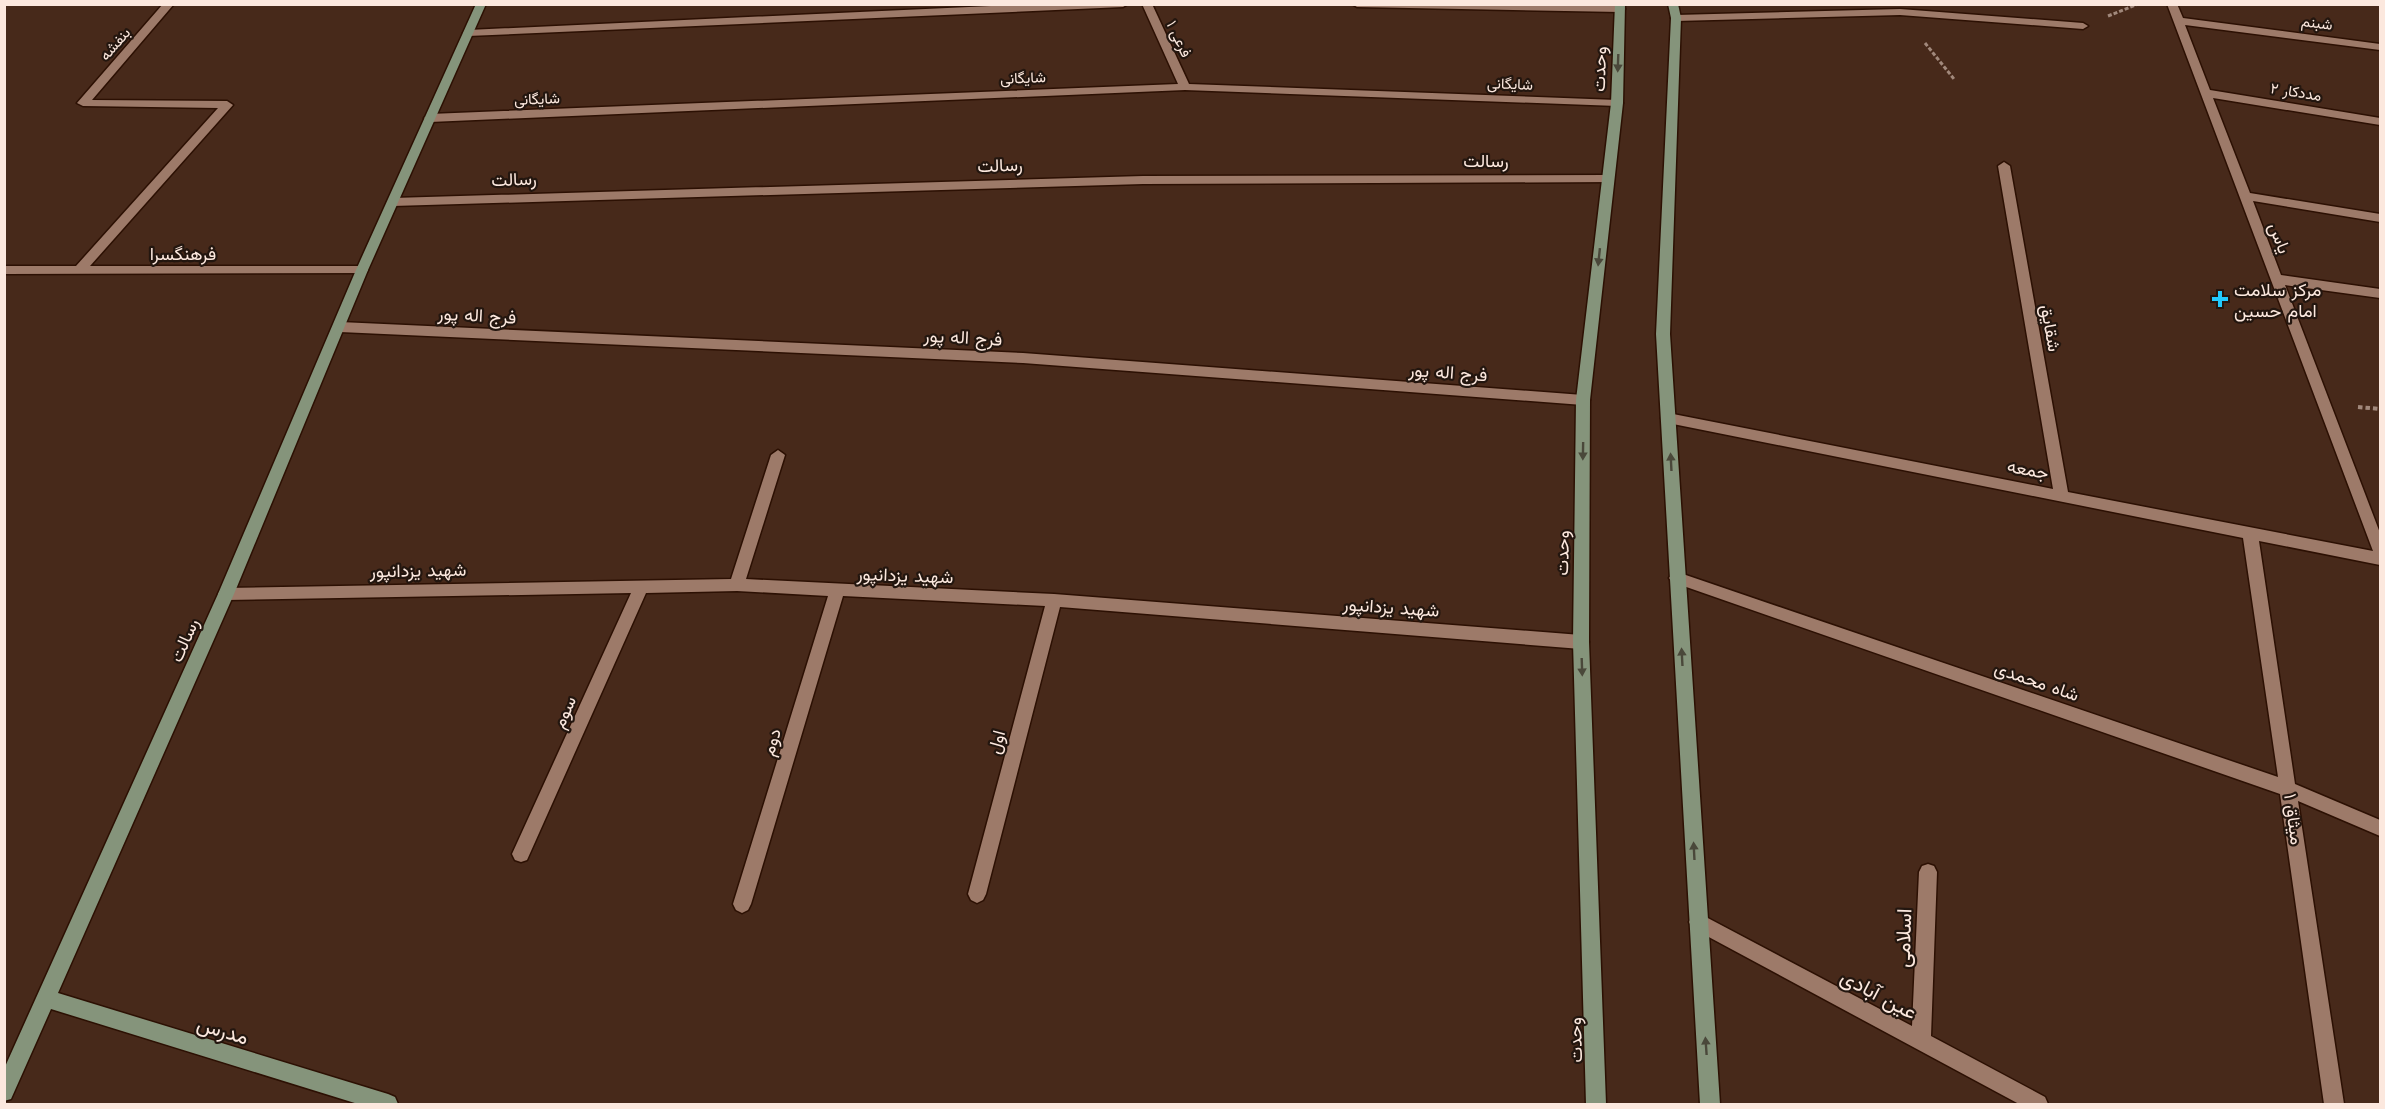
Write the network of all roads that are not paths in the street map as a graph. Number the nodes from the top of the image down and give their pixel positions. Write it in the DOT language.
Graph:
graph roads {
  1 [pos="169,4"];
  2 [pos="481,4"];
  3 [pos="1123,4"];
  4 [pos="1147,4"];
  5 [pos="1357,4"];
  6 [pos="2172,4"];
  7 [pos="1620,7"];
  8 [pos="1674,11"];
  9 [pos="2178,21"];
  10 [pos="2083,26"];
  11 [pos="468,33"];
  12 [pos="2380,47"];
  13 [pos="1185,87"];
  14 [pos="2206,93"];
  15 [pos="1617,103"];
  16 [pos="430,118"];
  17 [pos="2380,122"];
  18 [pos="2004,166"];
  19 [pos="1608,179"];
  20 [pos="2246,196"];
  21 [pos="393,202"];
  22 [pos="2380,218"];
  23 [pos="4,270"];
  24 [pos="362,270"];
  25 [pos="78,271"];
  26 [pos="2277,279"];
  27 [pos="2380,293"];
  28 [pos="340,327"];
  29 [pos="1583,400"];
  30 [pos="1668,418"];
  31 [pos="778,455"];
  32 [pos="2062,496"];
  33 [pos="2250,533"];
  34 [pos="2380,551"];
  35 [pos="2380,559"];
  36 [pos="1677,578"];
  37 [pos="642,585"];
  38 [pos="737,585"];
  39 [pos="837,591"];
  40 [pos="226,594"];
  41 [pos="1054,600"];
  42 [pos="1581,642"];
  43 [pos="2289,789"];
  44 [pos="2380,828"];
  45 [pos="521,854"];
  46 [pos="1928,872"];
  47 [pos="976,894"];
  48 [pos="742,904"];
  49 [pos="1698,922"];
  50 [pos="45,998"];
  51 [pos="1921,1042"];
  52 [pos="4,1092"];
  53 [pos="388,1104"];
  54 [pos="1596,1104"];
  55 [pos="1710,1104"];
  56 [pos="2038,1104"];
  57 [pos="2334,1104"];
  1 -- 25 [label="street, بنفشه"];
  2 -- 11 [label="main road, رسالت"];
  3 -- 11 [label="street"];
  4 -- 13 [label="street, فرعی ۱"];
  5 -- 7 [label="street"];
  6 -- 9 [label="street, یاس"];
  7 -- 15 [label="main road, وحدت, one-way"];
  8 -- 10 [label="street"];
  8 -- 30 [label="main road"];
  9 -- 12 [label="street, شبنم"];
  9 -- 14 [label="street, یاس"];
  11 -- 16 [label="main road, رسالت"];
  13 -- 15 [label="street, شایگانی"];
  13 -- 16 [label="street, شایگانی"];
  14 -- 17 [label="street, مددکار ۲"];
  14 -- 20 [label="street, یاس"];
  15 -- 19 [label="main road, وحدت"];
  16 -- 21 [label="main road, رسالت"];
  18 -- 32 [label="street, شقایق"];
  19 -- 21 [label="street, رسالت"];
  19 -- 29 [label="main road, وحدت, one-way"];
  20 -- 22 [label="street"];
  20 -- 26 [label="street, یاس"];
  21 -- 24 [label="main road, رسالت"];
  23 -- 25 [label="street, فرهنگسرا"];
  24 -- 25 [label="street, فرهنگسرا"];
  24 -- 28 [label="main road, رسالت"];
  26 -- 27 [label="street"];
  26 -- 34 [label="street, یاس"];
  28 -- 29 [label="street, فرج اله پور"];
  28 -- 40 [label="main road, رسالت"];
  29 -- 42 [label="main road, وحدت, one-way"];
  30 -- 32 [label="street, جمعه"];
  36 -- 30 [label="main road, one-way"];
  31 -- 38 [label="street"];
  32 -- 33 [label="street, جمعه"];
  33 -- 35 [label="street, جمعه"];
  33 -- 43 [label="street, میثاق ۱"];
  36 -- 43 [label="street, شاه محمدی"];
  49 -- 36 [label="main road, one-way"];
  37 -- 38 [label="street, شهید یزدانپور"];
  37 -- 40 [label="street, شهید یزدانپور"];
  37 -- 45 [label="street, سوم"];
  38 -- 39 [label="street, شهید یزدانپور"];
  39 -- 41 [label="street, شهید یزدانپور"];
  39 -- 48 [label="street, دوم"];
  40 -- 50 [label="main road, رسالت"];
  41 -- 42 [label="street, شهید یزدانپور"];
  41 -- 47 [label="street, اول"];
  42 -- 54 [label="main road, وحدت, one-way"];
  43 -- 44 [label="street, شاه محمدی"];
  43 -- 57 [label="street, میثاق ۱"];
  46 -- 51 [label="street, اسلامی"];
  49 -- 51 [label="street, عین آبادی"];
  55 -- 49 [label="main road, one-way"];
  50 -- 52 [label="main road, رسالت"];
  50 -- 53 [label="main road, مدرس"];
  51 -- 56 [label="street, عین آبادی"];
}
